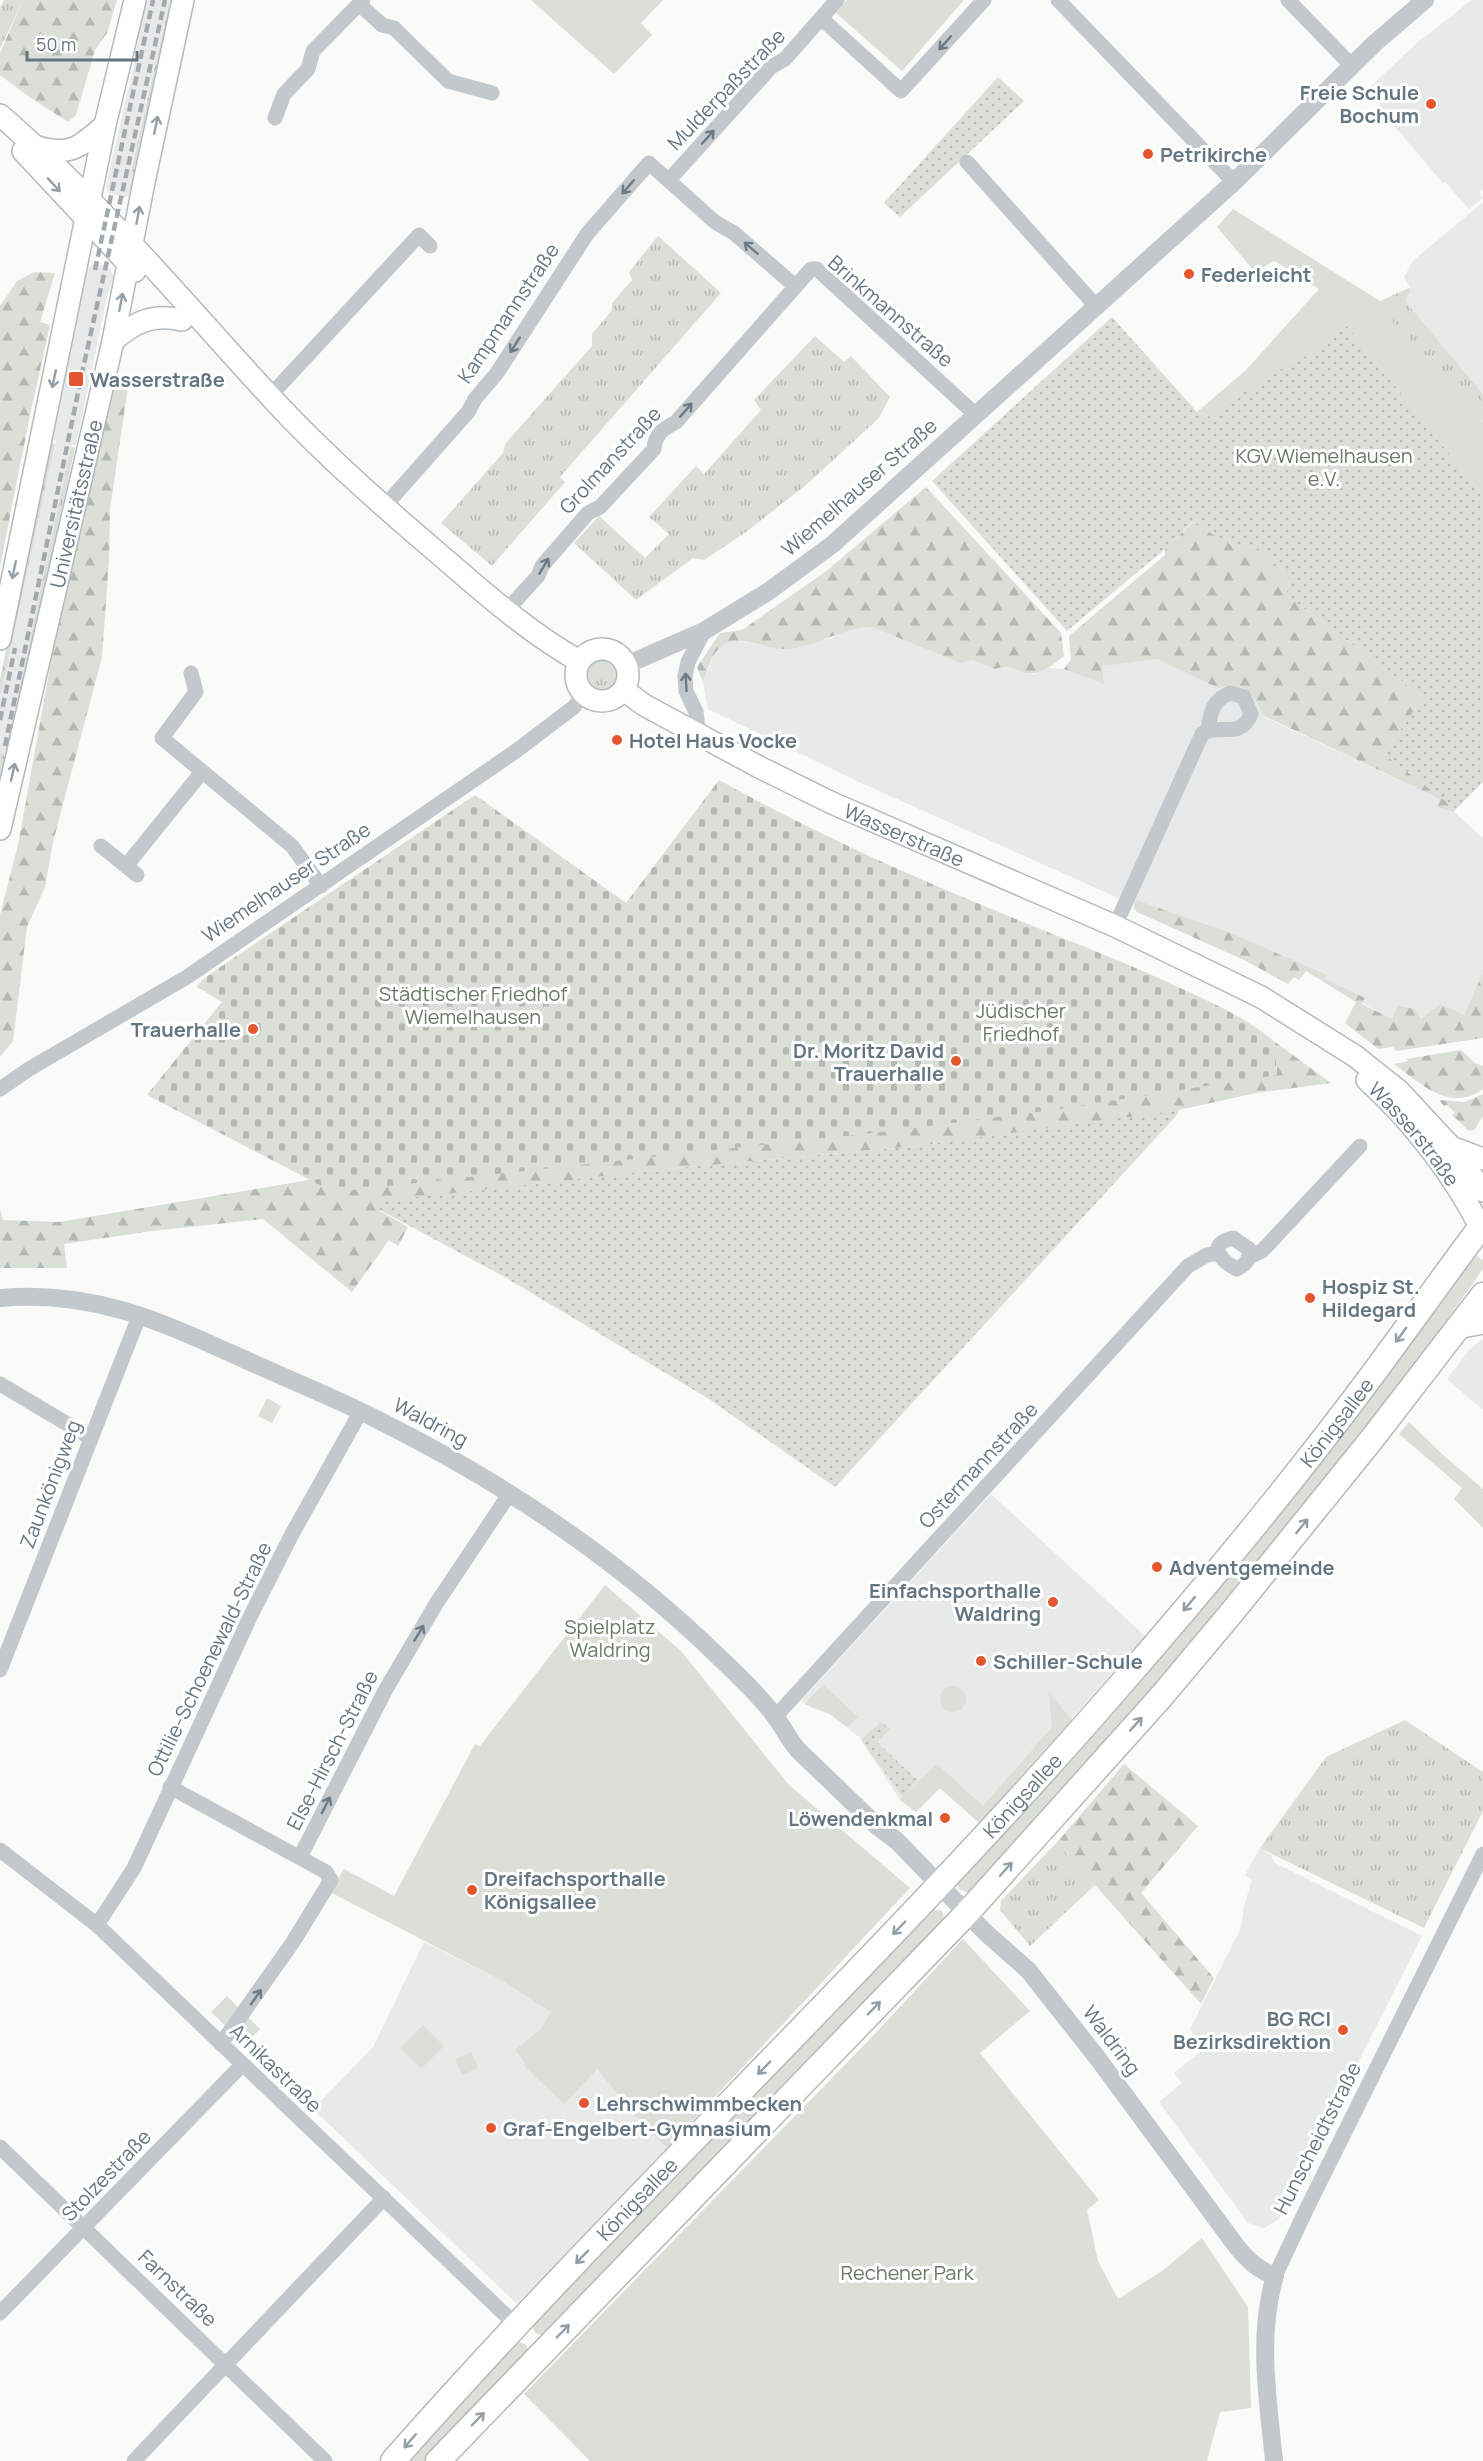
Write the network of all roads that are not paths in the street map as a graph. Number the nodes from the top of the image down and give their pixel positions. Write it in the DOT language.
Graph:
graph roads {
  1 [pos="135,0"];
  2 [pos="183,0"];
  3 [pos="837,0"];
  4 [pos="984,0"];
  5 [pos="1058,0"];
  6 [pos="1288,0"];
  7 [pos="1425,0"];
  8 [pos="361,2"];
  9 [pos="821,18"];
  10 [pos="1352,66"];
  11 [pos="492,93"];
  12 [pos="0,115"];
  13 [pos="275,118"];
  14 [pos="105,125"];
  15 [pos="0,126"];
  16 [pos="38,147"];
  17 [pos="967,162"];
  18 [pos="669,180"];
  19 [pos="1234,182"];
  20 [pos="88,210"];
  21 [pos="430,246"];
  22 [pos="131,256"];
  23 [pos="795,286"];
  24 [pos="1095,305"];
  25 [pos="182,320"];
  26 [pos="113,340"];
  27 [pos="254,378"];
  28 [pos="270,396"];
  29 [pos="976,415"];
  30 [pos="384,507"];
  31 [pos="507,610"];
  32 [pos="704,631"];
  33 [pos="0,639"];
  34 [pos="579,661"];
  35 [pos="626,665"];
  36 [pos="191,673"];
  37 [pos="624,690"];
  38 [pos="584,694"];
  39 [pos="1208,730"];
  40 [pos="699,735"];
  41 [pos="202,772"];
  42 [pos="0,829"];
  43 [pos="101,846"];
  44 [pos="321,886"];
  45 [pos="1115,926"];
  46 [pos="1334,1044"];
  47 [pos="0,1089"];
  48 [pos="1360,1146"];
  49 [pos="1451,1147"];
  50 [pos="1483,1159"];
  51 [pos="1483,1191"];
  52 [pos="1482,1228"];
  53 [pos="1218,1253"];
  54 [pos="1250,1257"];
  55 [pos="1483,1295"];
  56 [pos="0,1298"];
  57 [pos="140,1314"];
  58 [pos="1483,1323"];
  59 [pos="1456,1329"];
  60 [pos="0,1384"];
  61 [pos="361,1411"];
  62 [pos="91,1438"];
  63 [pos="510,1493"];
  64 [pos="0,1670"];
  65 [pos="776,1716"];
  66 [pos="171,1787"];
  67 [pos="0,1850"];
  68 [pos="1483,1854"];
  69 [pos="300,1857"];
  70 [pos="939,1885"];
  71 [pos="967,1913"];
  72 [pos="97,1925"];
  73 [pos="221,2044"];
  74 [pos="242,2065"];
  75 [pos="0,2147"];
  76 [pos="384,2198"];
  77 [pos="85,2227"];
  78 [pos="1275,2276"];
  79 [pos="0,2313"];
  80 [pos="516,2325"];
  81 [pos="544,2351"];
  82 [pos="226,2365"];
  83 [pos="134,2461"];
  84 [pos="325,2461"];
  85 [pos="393,2461"];
  86 [pos="438,2461"];
  87 [pos="1274,2461"];
  1 -- 14 [label="main road"];
  22 -- 2 [label="main road, Universitätsstraße, one-way"];
  3 -- 9 [label="street, Mulderpaßstraße"];
  4 -- 9 [label="street, one-way"];
  5 -- 19 [label="street"];
  6 -- 10 [label="street"];
  7 -- 10 [label="street, Wiemelhauser Straße"];
  8 -- 11 [label="street"];
  8 -- 13 [label="street"];
  18 -- 9 [label="street, Mulderpaßstraße, one-way"];
  10 -- 19 [label="street, Wiemelhauser Straße"];
  12 -- 16 [label="main road"];
  14 -- 16 [label="main road"];
  14 -- 20 [label="main road"];
  15 -- 20 [label="main road, one-way"];
  16 -- 20 [label="main road"];
  17 -- 24 [label="street"];
  23 -- 18 [label="street, one-way"];
  18 -- 30 [label="street, Kampmannstraße, one-way"];
  19 -- 24 [label="street, Wiemelhauser Straße"];
  20 -- 22 [label="main road"];
  20 -- 33 [label="main road, one-way"];
  21 -- 28 [label="street"];
  22 -- 25 [label="main road"];
  26 -- 22 [label="main road, Universitätsstraße, one-way"];
  22 -- 27 [label="main road"];
  23 -- 29 [label="street, Brinkmannstraße"];
  31 -- 23 [label="street, Grolmanstraße, one-way"];
  24 -- 29 [label="street, Wiemelhauser Straße"];
  25 -- 26 [label="main road"];
  25 -- 27 [label="main road"];
  42 -- 26 [label="main road, Universitätsstraße, one-way"];
  27 -- 28 [label="main road"];
  28 -- 30 [label="main road"];
  29 -- 32 [label="street, Wiemelhauser Straße"];
  30 -- 31 [label="main road"];
  31 -- 34 [label="main road"];
  32 -- 35 [label="street, Wiemelhauser Straße"];
  40 -- 32 [label="street, one-way"];
  34 -- 35 [label="main road"];
  34 -- 38 [label="main road"];
  35 -- 37 [label="main road"];
  36 -- 41 [label="street"];
  37 -- 38 [label="main road"];
  37 -- 40 [label="main road, Wasserstraße"];
  38 -- 44 [label="street, Wiemelhauser Straße"];
  39 -- 45 [label="street"];
  40 -- 45 [label="main road, Wasserstraße"];
  41 -- 43 [label="street"];
  41 -- 44 [label="street"];
  44 -- 47 [label="street, Wiemelhauser Straße"];
  45 -- 46 [label="main road, Wasserstraße"];
  46 -- 49 [label="main road, Wasserstraße"];
  46 -- 52 [label="main road, Wasserstraße"];
  48 -- 54 [label="street"];
  49 -- 50 [label="main road, Wasserstraße"];
  49 -- 51 [label="main road, Wasserstraße"];
  52 -- 70 [label="main road, Königsallee, one-way"];
  53 -- 54 [label="street"];
  53 -- 54 [label="street, Ostermannstraße"];
  53 -- 65 [label="street, Ostermannstraße"];
  55 -- 59 [label="main road, Königsallee"];
  56 -- 57 [label="street, Waldring"];
  57 -- 61 [label="street, Waldring"];
  57 -- 62 [label="street, Zaunkönigweg"];
  58 -- 59 [label="main road"];
  71 -- 59 [label="main road, Königsallee, one-way"];
  60 -- 62 [label="street"];
  61 -- 63 [label="street, Waldring"];
  61 -- 66 [label="street, Ottilie-Schoenewald-Straße"];
  62 -- 64 [label="street, Zaunkönigweg"];
  63 -- 65 [label="street, Waldring"];
  69 -- 63 [label="street, Else-Hirsch-Straße, one-way"];
  65 -- 70 [label="street, Waldring"];
  66 -- 69 [label="street"];
  66 -- 72 [label="street, Ottilie-Schoenewald-Straße"];
  67 -- 72 [label="street, Arnikastraße"];
  68 -- 78 [label="street, Hunscheidtstraße"];
  73 -- 69 [label="street, Else-Hirsch-Straße, one-way"];
  70 -- 71 [label="street, Waldring"];
  70 -- 80 [label="main road, Königsallee, one-way"];
  71 -- 78 [label="street, Waldring"];
  81 -- 71 [label="main road, Königsallee, one-way"];
  72 -- 73 [label="street, Arnikastraße"];
  73 -- 74 [label="street, Arnikastraße"];
  74 -- 76 [label="street, Arnikastraße"];
  74 -- 77 [label="street, Stolzestraße"];
  75 -- 77 [label="street, Farnstraße"];
  76 -- 80 [label="street, Arnikastraße"];
  76 -- 82 [label="street"];
  77 -- 79 [label="street, Stolzestraße"];
  77 -- 82 [label="street, Farnstraße"];
  78 -- 87 [label="street, Hunscheidtstraße"];
  80 -- 81 [label="main road"];
  80 -- 85 [label="main road, Königsallee, one-way"];
  86 -- 81 [label="main road, Königsallee, one-way"];
  82 -- 83 [label="street"];
  82 -- 84 [label="street, Farnstraße"];
}
